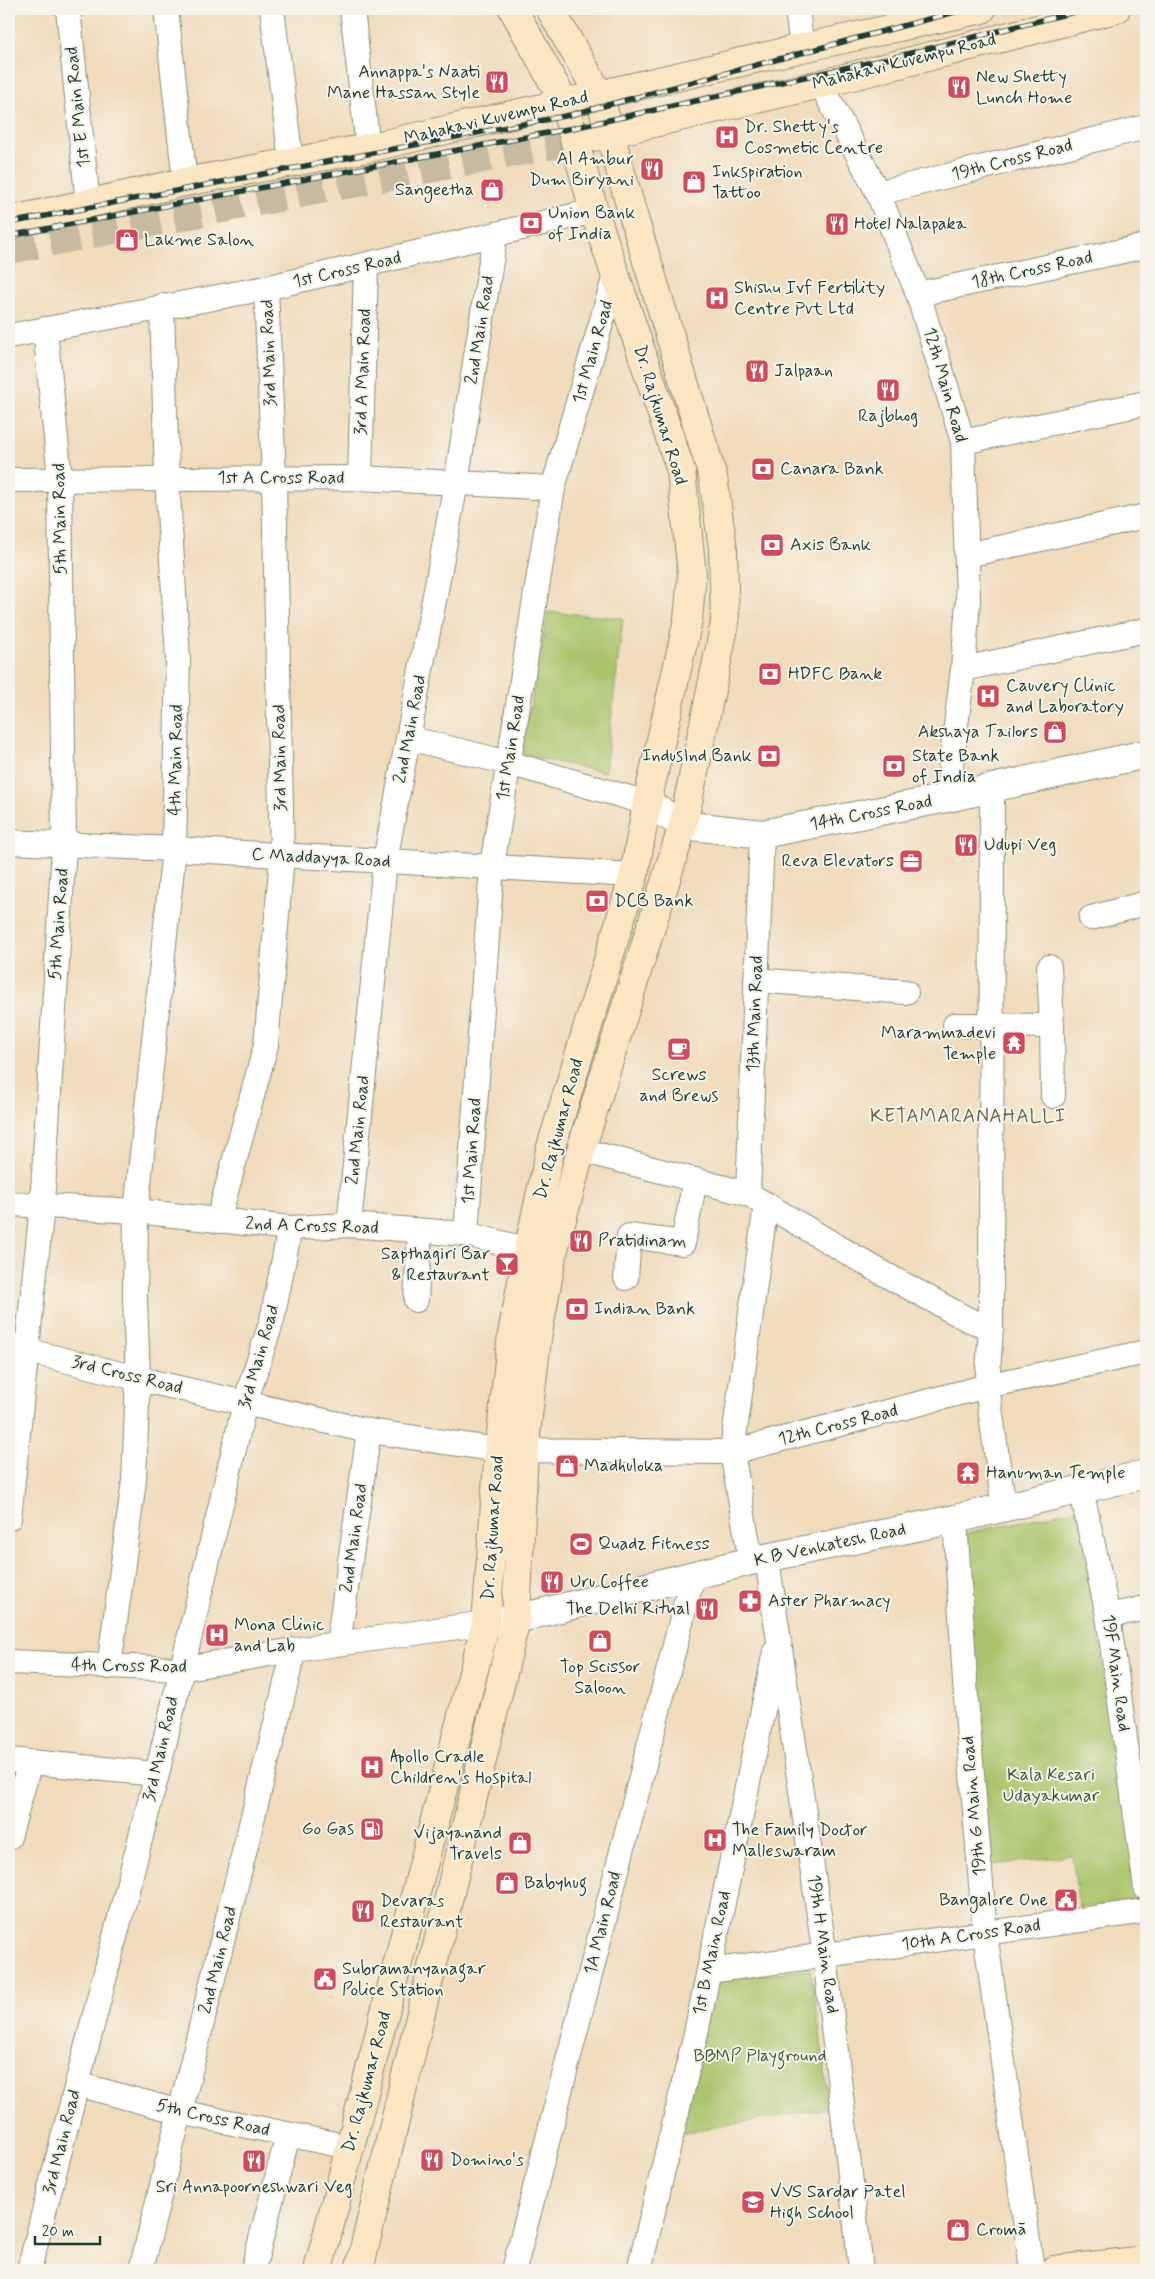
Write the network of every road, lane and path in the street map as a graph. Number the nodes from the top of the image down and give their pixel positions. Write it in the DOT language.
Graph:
graph roads {
  1 [pos="68,9"];
  2 [pos="166,9"];
  3 [pos="272,9"];
  4 [pos="352,9"];
  5 [pos="513,9"];
  6 [pos="550,9"];
  7 [pos="797,9"];
  8 [pos="982,9"];
  9 [pos="1116,9"];
  10 [pos="802,48"];
  11 [pos="821,84"];
  12 [pos="599,94"];
  13 [pos="564,102"];
  14 [pos="1146,127"];
  15 [pos="611,133"];
  16 [pos="575,141"];
  17 [pos="368,148"];
  18 [pos="292,161"];
  19 [pos="185,182"];
  20 [pos="878,193"];
  21 [pos="88,204"];
  22 [pos="594,211"];
  23 [pos="9,221"];
  24 [pos="495,236"];
  25 [pos="1146,246"];
  26 [pos="366,266"];
  27 [pos="616,272"];
  28 [pos="266,288"];
  29 [pos="918,294"];
  30 [pos="162,306"];
  31 [pos="45,328"];
  32 [pos="9,336"];
  33 [pos="1146,404"];
  34 [pos="963,442"];
  35 [pos="167,478"];
  36 [pos="360,478"];
  37 [pos="60,479"];
  38 [pos="274,479"];
  39 [pos="9,480"];
  40 [pos="456,483"];
  41 [pos="553,488"];
  42 [pos="1146,516"];
  43 [pos="967,555"];
  44 [pos="1146,630"];
  45 [pos="963,669"];
  46 [pos="408,738"];
  47 [pos="1146,754"];
  48 [pos="509,763"];
  49 [pos="992,786"];
  50 [pos="947,798"];
  51 [pos="647,803"];
  52 [pos="682,825"];
  53 [pos="762,834"];
  54 [pos="9,842"];
  55 [pos="64,846"];
  56 [pos="174,849"];
  57 [pos="282,856"];
  58 [pos="385,861"];
  59 [pos="492,866"];
  60 [pos="634,876"];
  61 [pos="1146,903"];
  62 [pos="1091,918"];
  63 [pos="1050,967"];
  64 [pos="756,980"];
  65 [pos="906,992"];
  66 [pos="955,1025"];
  67 [pos="992,1025"];
  68 [pos="1052,1026"];
  69 [pos="1053,1096"];
  70 [pos="551,1147"];
  71 [pos="582,1150"];
  72 [pos="695,1180"];
  73 [pos="757,1199"];
  74 [pos="9,1204"];
  75 [pos="42,1206"];
  76 [pos="136,1212"];
  77 [pos="218,1221"];
  78 [pos="349,1225"];
  79 [pos="290,1228"];
  80 [pos="420,1231"];
  81 [pos="466,1234"];
  82 [pos="540,1253"];
  83 [pos="626,1278"];
  84 [pos="416,1300"];
  85 [pos="991,1328"];
  86 [pos="17,1348"];
  87 [pos="1146,1352"];
  88 [pos="138,1378"];
  89 [pos="987,1386"];
  90 [pos="245,1404"];
  91 [pos="369,1431"];
  92 [pos="511,1450"];
  93 [pos="732,1452"];
  94 [pos="1146,1474"];
  95 [pos="1082,1488"];
  96 [pos="1004,1508"];
  97 [pos="9,1518"];
  98 [pos="955,1518"];
  99 [pos="759,1560"];
  100 [pos="693,1576"];
  101 [pos="1146,1608"];
  102 [pos="1108,1616"];
  103 [pos="516,1619"];
  104 [pos="486,1623"];
  105 [pos="779,1635"];
  106 [pos="338,1644"];
  107 [pos="294,1650"];
  108 [pos="9,1662"];
  109 [pos="109,1667"];
  110 [pos="180,1670"];
  111 [pos="20,1761"];
  112 [pos="157,1774"];
  113 [pos="9,1837"];
  114 [pos="1146,1888"];
  115 [pos="1146,1911"];
  116 [pos="985,1933"];
  117 [pos="825,1956"];
  118 [pos="709,1971"];
  119 [pos="77,2084"];
  120 [pos="180,2112"];
  121 [pos="288,2135"];
  122 [pos="350,2147"];
  123 [pos="1146,2260"];
  124 [pos="29,2270"];
  125 [pos="142,2270"];
  126 [pos="254,2270"];
  127 [pos="318,2270"];
  128 [pos="359,2270"];
  129 [pos="514,2270"];
  130 [pos="639,2270"];
  131 [pos="861,2270"];
  132 [pos="1032,2270"];
  133 [pos="1054,2270"];
  1 -- 21 [label="street, 1st E Main Road"];
  2 -- 19 [label="street"];
  3 -- 18 [label="street"];
  4 -- 17 [label="street"];
  5 -- 13 [label="main road, Dr. Rajkumar Road"];
  6 -- 12 [label="main road, Dr. Rajkumar Road"];
  7 -- 10 [label="street"];
  8 -- 10 [label="main road, Mahakavi Kuvempu Road"];
  9 -- 11 [label="main road, Mahakavi Kuvempu Road"];
  10 -- 12 [label="main road, Mahakavi Kuvempu Road"];
  11 -- 15 [label="main road, Mahakavi Kuvempu Road"];
  11 -- 20 [label="street, 12th Main Road"];
  12 -- 13 [label="main road, Mahakavi Kuvempu Road"];
  12 -- 15 [label="main road, Dr. Rajkumar Road"];
  13 -- 16 [label="main road, Dr. Rajkumar Road"];
  13 -- 17 [label="main road, Mahakavi Kuvempu Road"];
  14 -- 20 [label="street, 19th Cross Road"];
  15 -- 16 [label="main road, Mahakavi Kuvempu Road"];
  15 -- 52 [label="main road, Dr. Rajkumar Road"];
  16 -- 22 [label="main road, Dr. Rajkumar Road"];
  17 -- 18 [label="main road, Mahakavi Kuvempu Road"];
  18 -- 19 [label="main road, Mahakavi Kuvempu Road"];
  19 -- 21 [label="main road, Mahakavi Kuvempu Road"];
  20 -- 29 [label="street, 12th Main Road"];
  21 -- 23 [label="main road, Mahakavi Kuvempu Road"];
  22 -- 24 [label="street, 1st Cross Road"];
  22 -- 27 [label="main road, Dr. Rajkumar Road"];
  24 -- 26 [label="street, 1st Cross Road"];
  24 -- 40 [label="street, 2nd Main Road"];
  25 -- 29 [label="street, 18th Cross Road"];
  26 -- 28 [label="street, 1st Cross Road"];
  26 -- 36 [label="street, 3rd A Main Road"];
  27 -- 41 [label="street, 1st Main Road"];
  27 -- 51 [label="main road, Dr. Rajkumar Road"];
  28 -- 30 [label="street, 1st Cross Road"];
  28 -- 38 [label="street, 3rd Main Road"];
  29 -- 34 [label="street, 12th Main Road"];
  30 -- 31 [label="street, 1st Cross Road"];
  30 -- 35 [label="street, 4th Main Road"];
  31 -- 32 [label="street, 1st Cross Road"];
  31 -- 37 [label="street, 5th Main Road"];
  33 -- 34 [label="street"];
  34 -- 43 [label="street, 12th Main Road"];
  35 -- 37 [label="street, 1st A Cross Road"];
  35 -- 38 [label="street, 1st A Cross Road"];
  35 -- 56 [label="street, 4th Main Road"];
  36 -- 38 [label="street, 1st A Cross Road"];
  36 -- 40 [label="street, 1st A Cross Road"];
  37 -- 39 [label="street, 1st A Cross Road"];
  37 -- 55 [label="street, 5th Main Road"];
  38 -- 57 [label="street, 3rd Main Road"];
  40 -- 41 [label="street, 1st A Cross Road"];
  40 -- 46 [label="street, 2nd Main Road"];
  41 -- 48 [label="street, 1st Main Road"];
  42 -- 43 [label="street"];
  43 -- 45 [label="street, 12th Main Road"];
  44 -- 45 [label="street"];
  45 -- 50 [label="street, 12th Main Road"];
  46 -- 48 [label="street"];
  46 -- 58 [label="street, 2nd Main Road"];
  47 -- 49 [label="street, 14th Cross Road"];
  48 -- 51 [label="street"];
  48 -- 59 [label="street, 1st Main Road"];
  49 -- 50 [label="street, 14th Cross Road"];
  49 -- 67 [label="street"];
  50 -- 53 [label="street, 14th Cross Road"];
  51 -- 52 [label="street"];
  51 -- 60 [label="main road, Dr. Rajkumar Road"];
  52 -- 53 [label="street, 14th Cross Road"];
  52 -- 71 [label="main road, Dr. Rajkumar Road"];
  53 -- 64 [label="street, 13th Main Road"];
  54 -- 55 [label="street, C Maddayya Road"];
  55 -- 56 [label="street, C Maddayya Road"];
  55 -- 75 [label="street, 5th Main Road"];
  56 -- 57 [label="street, C Maddayya Road"];
  56 -- 76 [label="street, 4th Main Road"];
  57 -- 58 [label="street, C Maddayya Road"];
  57 -- 77 [label="street, 3rd Main Road"];
  58 -- 59 [label="street, C Maddayya Road"];
  58 -- 78 [label="street, 2nd Main Road"];
  59 -- 60 [label="street, C Maddayya Road"];
  59 -- 81 [label="street, 1st Main Road"];
  60 -- 70 [label="main road, Dr. Rajkumar Road"];
  61 -- 62 [label="street"];
  63 -- 68 [label="street"];
  64 -- 65 [label="street"];
  64 -- 73 [label="street, 13th Main Road"];
  66 -- 67 [label="street"];
  67 -- 68 [label="street"];
  67 -- 85 [label="street"];
  68 -- 69 [label="street"];
  70 -- 71 [label="main road"];
  70 -- 82 [label="main road, Dr. Rajkumar Road"];
  71 -- 72 [label="street"];
  71 -- 82 [label="main road, Dr. Rajkumar Road"];
  72 -- 73 [label="street"];
  72 -- 83 [label="street"];
  73 -- 85 [label="street"];
  73 -- 93 [label="street, 13th Main Road"];
  74 -- 75 [label="street, 2nd A Cross Road"];
  75 -- 76 [label="street, 2nd A Cross Road"];
  75 -- 86 [label="street, 5th Main Road"];
  76 -- 77 [label="street, 2nd A Cross Road"];
  76 -- 88 [label="street, 4th Main Road"];
  77 -- 79 [label="street, 2nd A Cross Road"];
  78 -- 79 [label="street, 2nd A Cross Road"];
  78 -- 80 [label="street, 2nd A Cross Road"];
  79 -- 90 [label="street, 3rd Main Road"];
  80 -- 81 [label="street, 2nd A Cross Road"];
  80 -- 84 [label="street"];
  81 -- 82 [label="street, 2nd A Cross Road"];
  82 -- 92 [label="main road, Dr. Rajkumar Road"];
  85 -- 89 [label="street"];
  86 -- 88 [label="street, 3rd Cross Road"];
  86 -- 97 [label="street, 5th Main Road"];
  87 -- 89 [label="street, 12th Cross Road"];
  88 -- 90 [label="street, 3rd Cross Road"];
  88 -- 109 [label="street, 4th Main Road"];
  89 -- 93 [label="street, 12th Cross Road"];
  89 -- 96 [label="street"];
  90 -- 91 [label="street, 3rd Cross Road"];
  90 -- 110 [label="street, 3rd Main Road"];
  91 -- 92 [label="street, 12th Cross Road"];
  91 -- 106 [label="street, 2nd Main Road"];
  92 -- 93 [label="street, 12th Cross Road"];
  92 -- 103 [label="main road, Dr. Rajkumar Road"];
  92 -- 104 [label="main road, Dr. Rajkumar Road"];
  93 -- 99 [label="street, 19th H Main Road"];
  94 -- 95 [label="street, K B Venkatesh Road"];
  95 -- 96 [label="street, K B Venkatesh Road"];
  95 -- 102 [label="street, 19F Main Road"];
  96 -- 98 [label="street, K B Venkatesh Road"];
  98 -- 99 [label="street, K B Venkatesh Road"];
  98 -- 116 [label="street, 19th G Main Road"];
  99 -- 100 [label="street, K B Venkatesh Road"];
  99 -- 105 [label="street, 19th H Main Road"];
  100 -- 103 [label="street, K B Venkatesh Road"];
  100 -- 129 [label="street, 1A Main Road"];
  101 -- 102 [label="street"];
  102 -- 114 [label="street, 19F Main Road"];
  103 -- 104 [label="street, 4th Cross Road"];
  103 -- 128 [label="main road, Dr. Rajkumar Road"];
  104 -- 106 [label="street, 4th Cross Road"];
  104 -- 122 [label="main road, Dr. Rajkumar Road"];
  105 -- 117 [label="street, 19th H Main Road"];
  105 -- 118 [label="street, 1st B Main Road"];
  106 -- 107 [label="street, 4th Cross Road"];
  107 -- 110 [label="street, 4th Cross Road"];
  107 -- 120 [label="street, 2nd Main Road"];
  108 -- 109 [label="street, 4th Cross Road"];
  109 -- 110 [label="street, 4th Cross Road"];
  110 -- 112 [label="street, 3rd Main Road"];
  111 -- 112 [label="street"];
  111 -- 113 [label="street"];
  112 -- 119 [label="street, 3rd Main Road"];
  115 -- 116 [label="street, 10th A Cross Road"];
  116 -- 117 [label="street, 10th A Cross Road"];
  116 -- 132 [label="street, 19th G Main Road"];
  117 -- 118 [label="street, 10th A Cross Road"];
  117 -- 131 [label="street, 19th H Main Road"];
  118 -- 130 [label="street, 1st B Main Road"];
  119 -- 120 [label="street, 5th Cross Road"];
  119 -- 124 [label="street, 3rd Main Road"];
  120 -- 121 [label="street, 5th Cross Road"];
  120 -- 125 [label="street, 2nd Main Road"];
  121 -- 122 [label="street, 5th Cross Road"];
  121 -- 126 [label="street"];
  122 -- 127 [label="main road, Dr. Rajkumar Road"];
  123 -- 133 [label="main road"];
}
